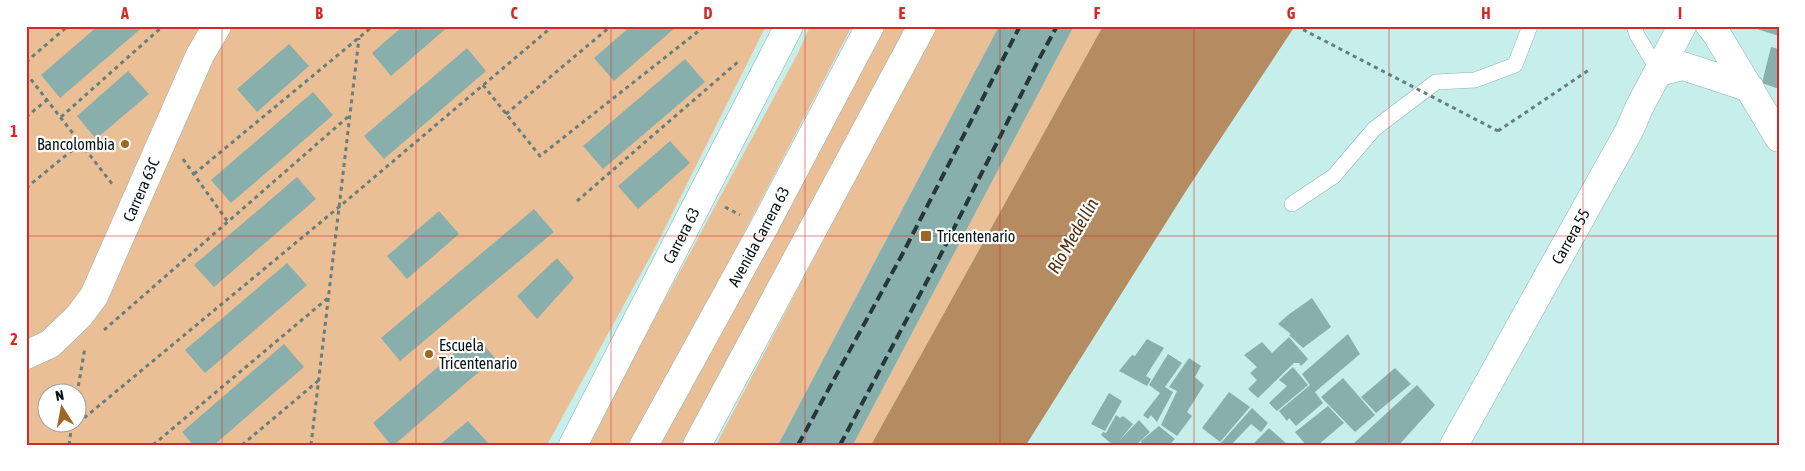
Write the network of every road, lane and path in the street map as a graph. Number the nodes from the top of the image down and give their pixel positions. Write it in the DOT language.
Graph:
graph roads {
  1 [pos="28,26"];
  2 [pos="68,26"];
  3 [pos="163,26"];
  4 [pos="217,26"];
  5 [pos="374,26"];
  6 [pos="553,26"];
  7 [pos="611,26"];
  8 [pos="705,26"];
  9 [pos="789,26"];
  10 [pos="870,26"];
  11 [pos="922,26"];
  12 [pos="1296,26"];
  13 [pos="1530,26"];
  14 [pos="1634,26"];
  15 [pos="1682,26"];
  16 [pos="1710,26"];
  17 [pos="26,37"];
  18 [pos="359,38"];
  19 [pos="742,59"];
  20 [pos="26,62"];
  21 [pos="1589,70"];
  22 [pos="1659,72"];
  23 [pos="26,73"];
  24 [pos="483,85"];
  25 [pos="1750,88"];
  26 [pos="48,100"];
  27 [pos="506,114"];
  28 [pos="350,115"];
  29 [pos="26,117"];
  30 [pos="61,118"];
  31 [pos="165,134"];
  32 [pos="1779,138"];
  33 [pos="81,143"];
  34 [pos="194,174"];
  35 [pos="26,188"];
  36 [pos="702,196"];
  37 [pos="577,201"];
  38 [pos="1292,204"];
  39 [pos="339,207"];
  40 [pos="133,210"];
  41 [pos="228,222"];
  42 [pos="764,227"];
  43 [pos="328,297"];
  44 [pos="100,333"];
  45 [pos="38,349"];
  46 [pos="319,380"];
  47 [pos="88,414"];
  48 [pos="153,445"];
  49 [pos="242,445"];
  50 [pos="311,445"];
  51 [pos="573,445"];
  52 [pos="644,445"];
  53 [pos="698,445"];
  54 [pos="1454,445"];
  1 -- 17 [label="path"];
  2 -- 20 [label="path"];
  3 -- 30 [label="path"];
  4 -- 31 [label="main road, Carrera 63C"];
  5 -- 18 [label="path"];
  6 -- 24 [label="path"];
  7 -- 27 [label="path"];
  8 -- 27 [label="path"];
  9 -- 36 [label="main road, Carrera 63"];
  10 -- 42 [label="main road, Avenida Carrera 63"];
  11 -- 53 [label="main road"];
  12 -- 21 [label="path, bridge"];
  13 -- 38 [label="lane"];
  14 -- 22 [label="lane"];
  15 -- 22 [label="main road, Carrera 55"];
  16 -- 25 [label="main road"];
  18 -- 28 [label="path"];
  18 -- 34 [label="path"];
  19 -- 37 [label="path"];
  22 -- 25 [label="main road"];
  22 -- 54 [label="main road, Carrera 55"];
  23 -- 26 [label="path"];
  24 -- 27 [label="path"];
  24 -- 39 [label="path"];
  25 -- 32 [label="main road"];
  26 -- 29 [label="path"];
  26 -- 30 [label="path"];
  28 -- 39 [label="path"];
  28 -- 41 [label="path"];
  30 -- 33 [label="path"];
  31 -- 34 [label="path"];
  31 -- 40 [label="main road, Carrera 63C"];
  33 -- 35 [label="path"];
  33 -- 40 [label="path"];
  34 -- 41 [label="path"];
  36 -- 42 [label="path"];
  36 -- 51 [label="main road, Carrera 63"];
  39 -- 43 [label="path"];
  39 -- 47 [label="path"];
  40 -- 45 [label="main road, Carrera 63C"];
  41 -- 44 [label="path"];
  42 -- 52 [label="main road, Avenida Carrera 63"];
  43 -- 46 [label="path"];
  43 -- 48 [label="path"];
  46 -- 49 [label="path"];
  46 -- 50 [label="path"];
}
